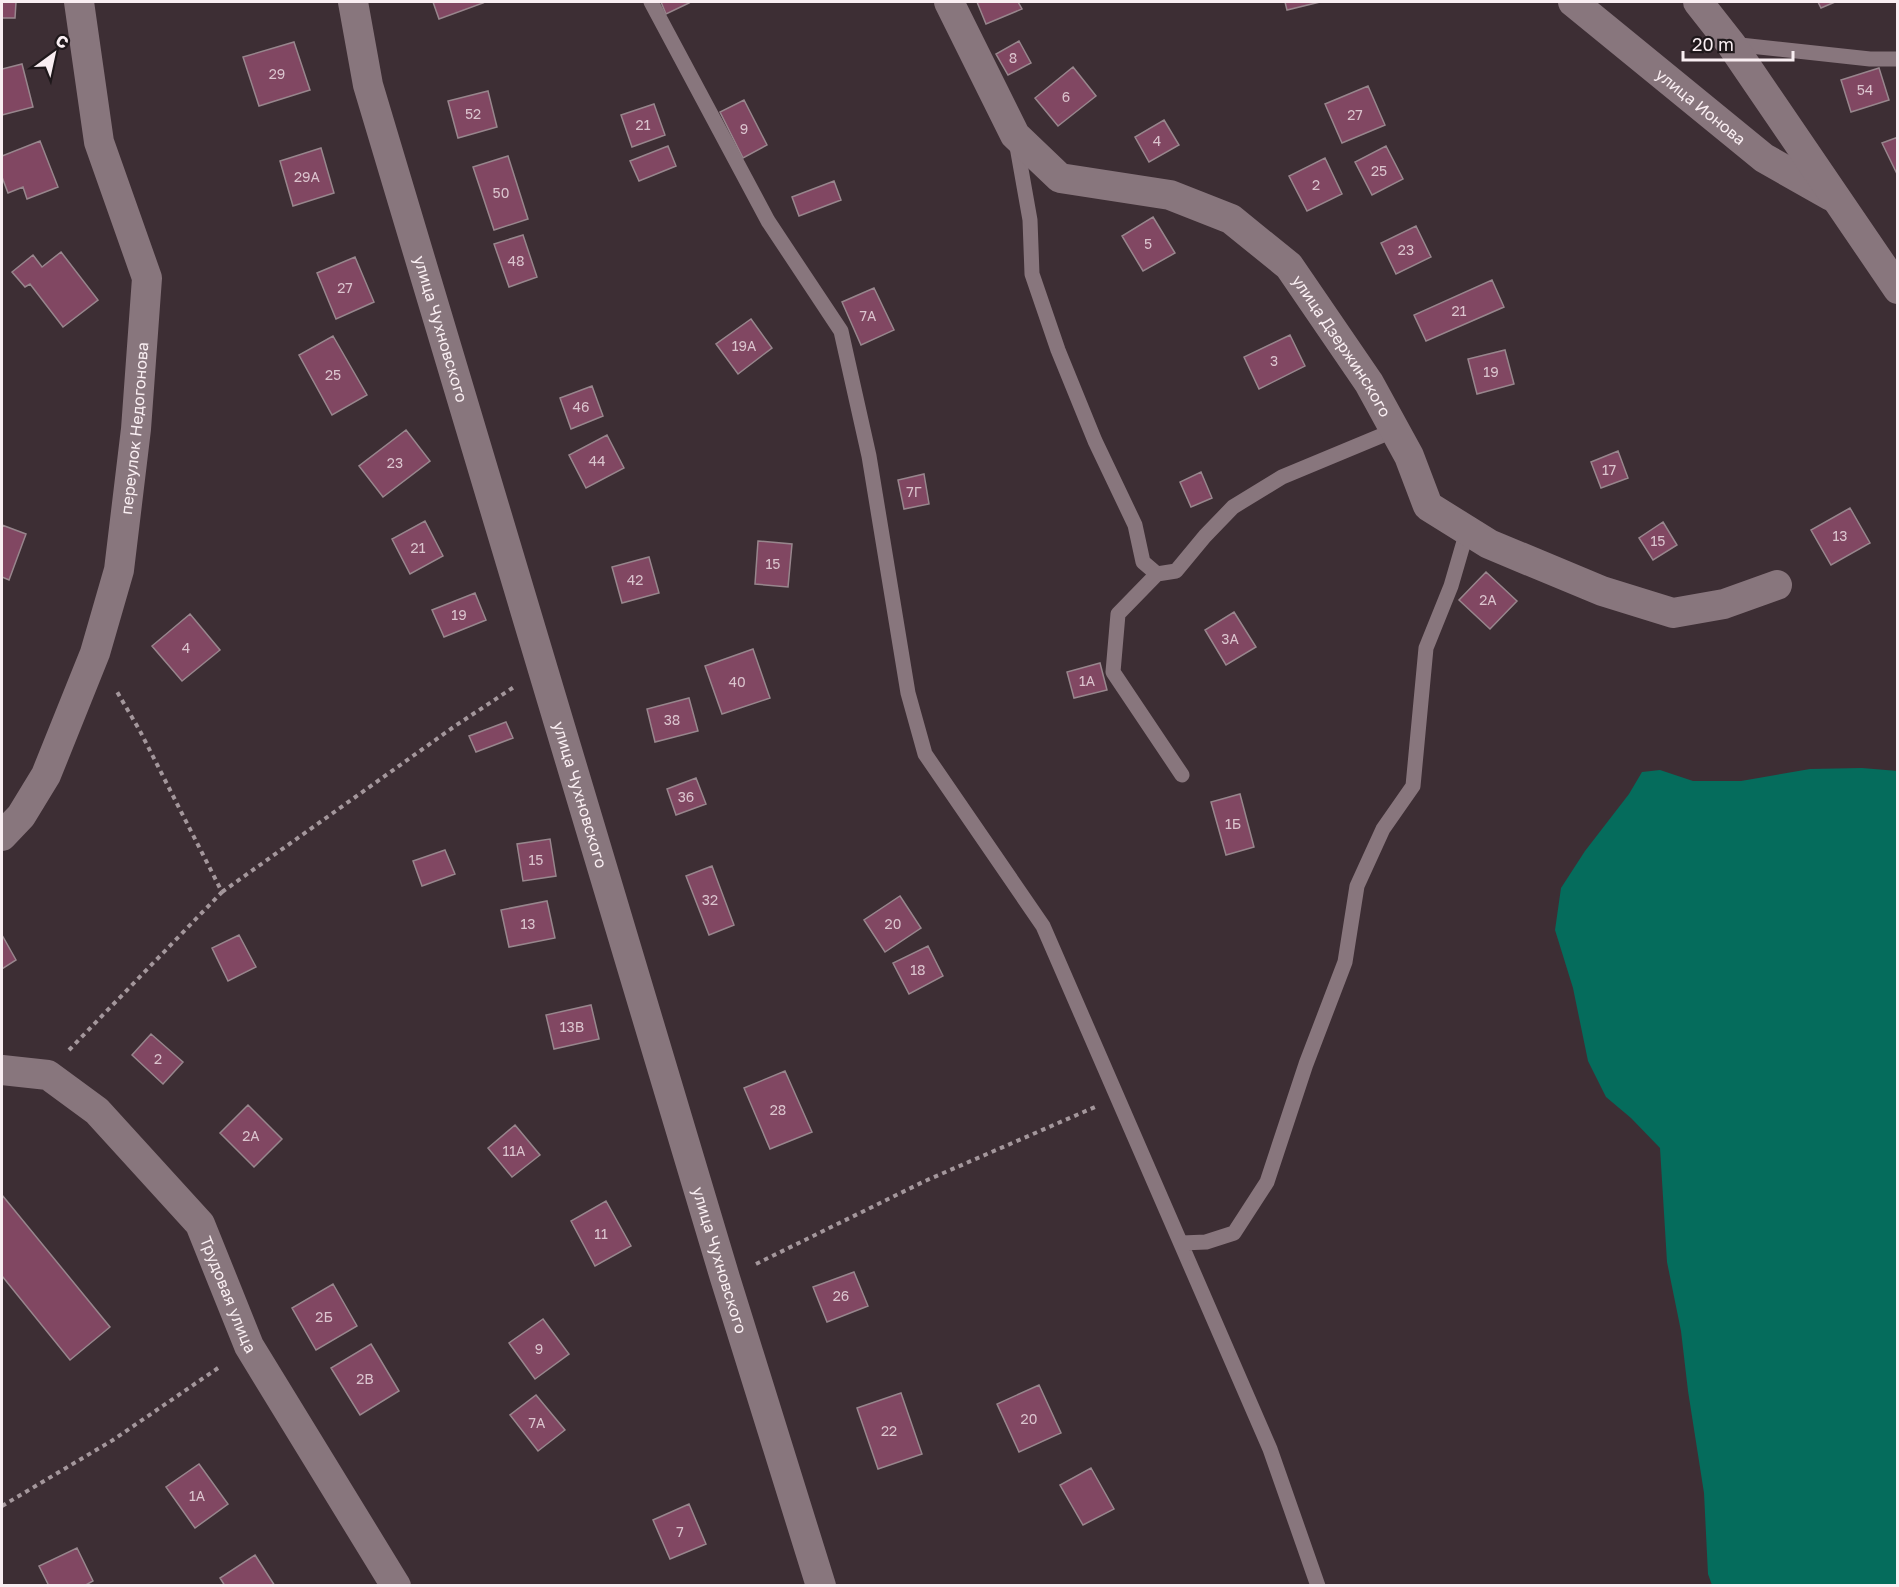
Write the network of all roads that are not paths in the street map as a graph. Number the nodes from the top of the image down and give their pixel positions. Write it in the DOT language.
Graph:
graph roads {
  1 [pos="79,2"];
  2 [pos="353,2"];
  3 [pos="651,2"];
  4 [pos="950,2"];
  5 [pos="1573,2"];
  6 [pos="1698,2"];
  7 [pos="1731,44"];
  8 [pos="1898,59"];
  9 [pos="1015,135"];
  10 [pos="1836,199"];
  11 [pos="1898,289"];
  12 [pos="1395,430"];
  13 [pos="1467,531"];
  14 [pos="1158,574"];
  15 [pos="1777,585"];
  16 [pos="1182,775"];
  17 [pos="2,836"];
  18 [pos="2,1070"];
  19 [pos="1182,1243"];
  20 [pos="396,1586"];
  21 [pos="821,1586"];
  22 [pos="1318,1586"];
  1 -- 17 [label="street, переулок Недогонова"];
  2 -- 21 [label="street, улица Чухновского"];
  3 -- 19 [label="lane"];
  4 -- 9 [label="street, улица Дзержинского"];
  5 -- 10 [label="street, улица Ионова"];
  6 -- 7 [label="street, улица Ионова"];
  7 -- 8 [label="lane"];
  7 -- 10 [label="street, улица Ионова"];
  9 -- 12 [label="street, улица Дзержинского"];
  9 -- 14 [label="lane"];
  10 -- 11 [label="street, улица Ионова"];
  12 -- 13 [label="street, улица Дзержинского"];
  12 -- 14 [label="lane"];
  13 -- 15 [label="street, улица Дзержинского"];
  13 -- 19 [label="lane"];
  14 -- 16 [label="lane"];
  18 -- 20 [label="street, Трудовая улица"];
  19 -- 22 [label="lane"];
}
